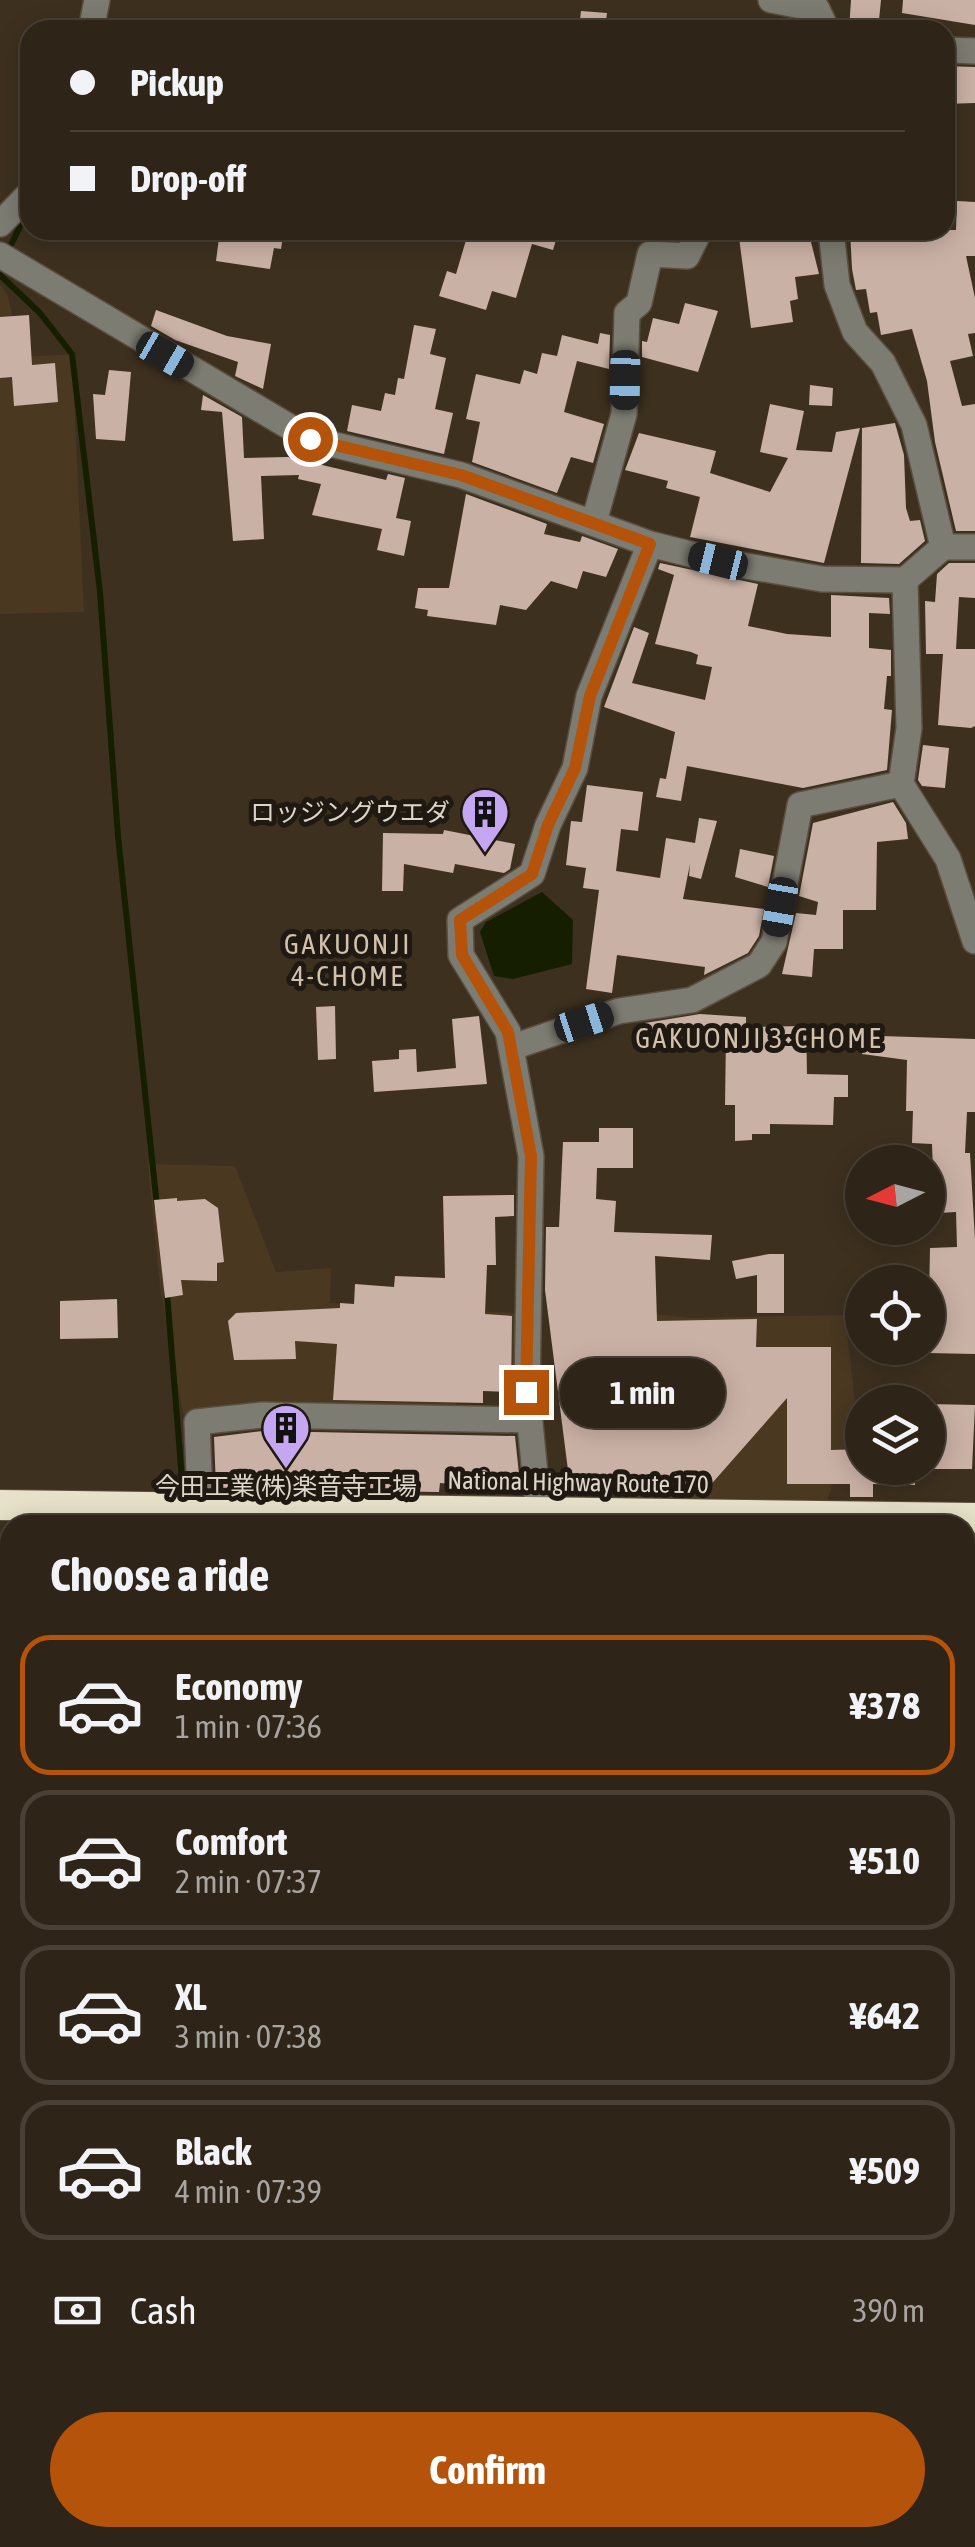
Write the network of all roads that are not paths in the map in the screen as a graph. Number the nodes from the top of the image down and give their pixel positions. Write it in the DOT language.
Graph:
graph roads {
  1 [pos="771,0"];
  2 [pos="822,20"];
  3 [pos="20,203"];
  4 [pos="0,224"];
  5 [pos="695,240"];
  6 [pos="832,240"];
  7 [pos="0,255"];
  8 [pos="594,522"];
  9 [pos="650,544"];
  10 [pos="943,548"];
  11 [pos="975,548"];
  12 [pos="906,580"];
  13 [pos="902,784"];
  14 [pos="975,941"];
  15 [pos="512,1047"];
  16 [pos="529,1420"];
  17 [pos="0,1505"];
  18 [pos="183,1515"];
  19 [pos="201,1515"];
  20 [pos="539,1515"];
  1 -- 2 [label="street"];
  3 -- 4 [label="street"];
  5 -- 8 [label="street"];
  6 -- 10 [label="street"];
  7 -- 8 [label="street"];
  8 -- 9 [label="street"];
  9 -- 12 [label="street"];
  9 -- 15 [label="street"];
  10 -- 11 [label="street"];
  10 -- 12 [label="street"];
  12 -- 13 [label="street"];
  13 -- 14 [label="street"];
  13 -- 15 [label="street"];
  15 -- 16 [label="street"];
  16 -- 19 [label="street"];
  16 -- 20 [label="street"];
  17 -- 18 [label="highway, National Highway Route 170"];
}
